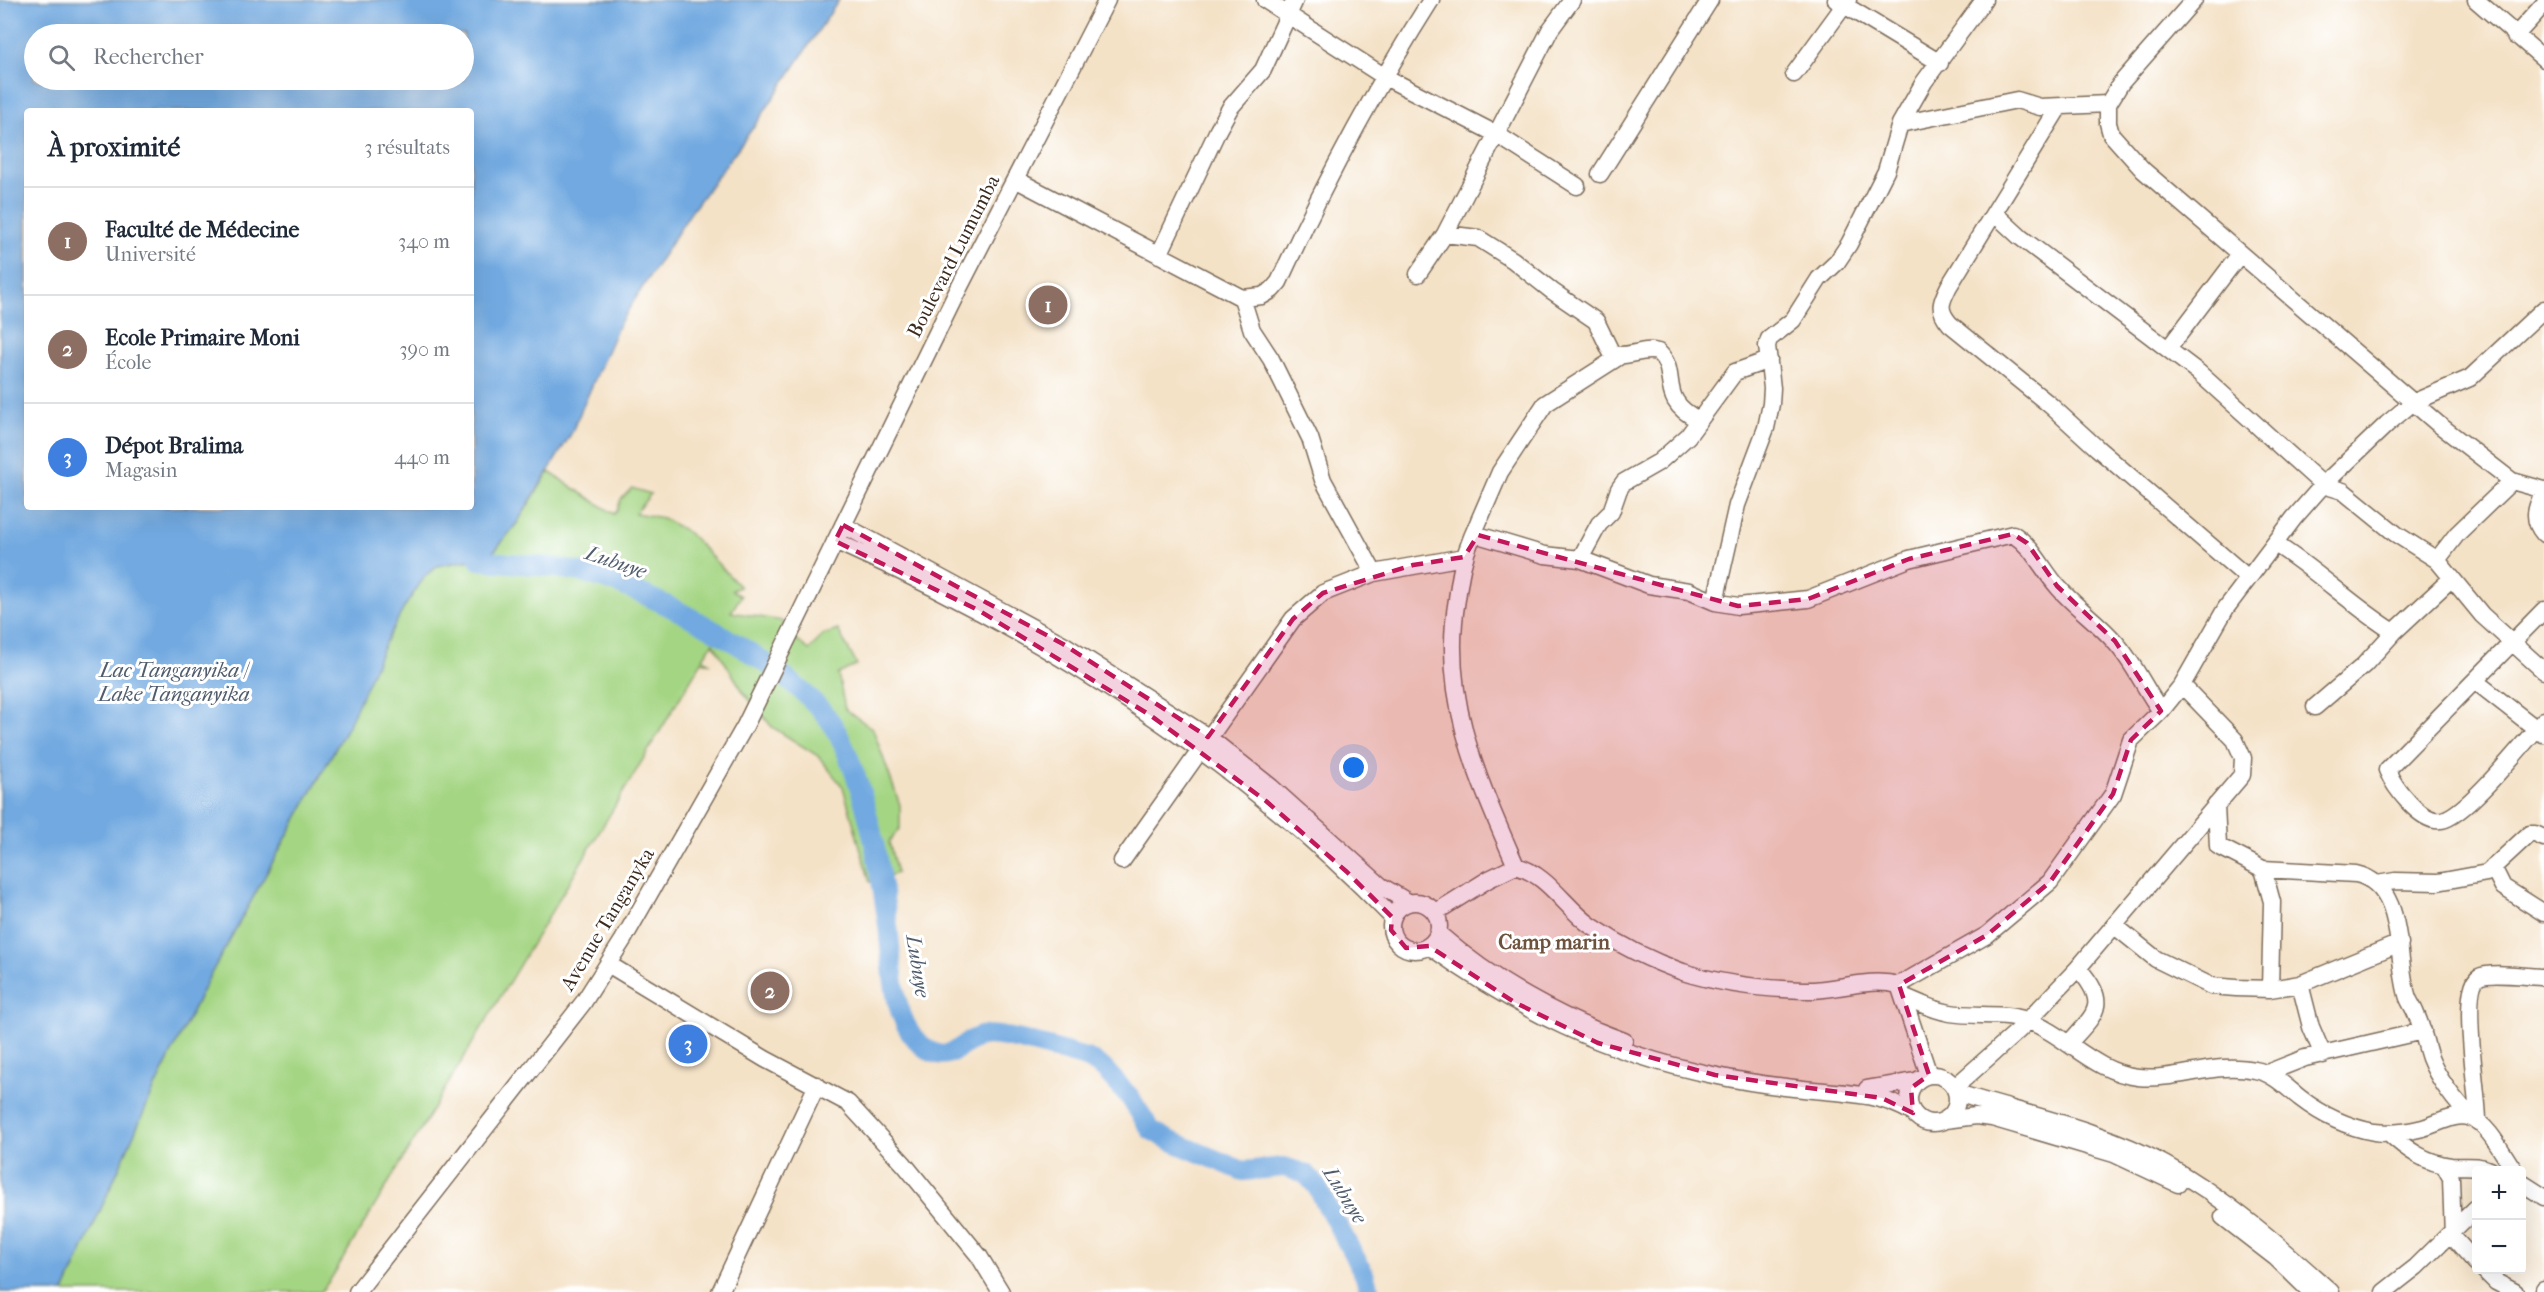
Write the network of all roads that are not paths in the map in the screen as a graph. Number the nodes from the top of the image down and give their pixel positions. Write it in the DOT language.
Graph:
graph roads {
  1 [pos="1107,0"];
  2 [pos="1265,0"];
  3 [pos="1296,0"];
  4 [pos="1431,0"];
  5 [pos="1572,0"];
  6 [pos="1710,0"];
  7 [pos="1984,0"];
  8 [pos="2194,0"];
  9 [pos="2476,0"];
  10 [pos="1843,2"];
  11 [pos="2544,4"];
  12 [pos="1288,15"];
  13 [pos="2515,36"];
  14 [pos="2544,59"];
  15 [pos="1940,63"];
  16 [pos="1794,74"];
  17 [pos="1385,77"];
  18 [pos="2108,104"];
  19 [pos="2059,107"];
  20 [pos="1900,124"];
  21 [pos="1496,134"];
  22 [pos="1600,174"];
  23 [pos="1015,179"];
  24 [pos="1577,186"];
  25 [pos="1994,213"];
  26 [pos="1445,234"];
  27 [pos="2240,254"];
  28 [pos="1159,255"];
  29 [pos="1418,274"];
  30 [pos="1242,298"];
  31 [pos="2544,309"];
  32 [pos="2168,349"];
  33 [pos="1620,356"];
  34 [pos="1769,360"];
  35 [pos="2412,404"];
  36 [pos="1699,420"];
  37 [pos="2512,481"];
  38 [pos="2323,485"];
  39 [pos="2544,491"];
  40 [pos="839,533"];
  41 [pos="2544,534"];
  42 [pos="1472,537"];
  43 [pos="2275,544"];
  44 [pos="1464,557"];
  45 [pos="1580,559"];
  46 [pos="2437,560"];
  47 [pos="1374,573"];
  48 [pos="2248,578"];
  49 [pos="2452,578"];
  50 [pos="1715,602"];
  51 [pos="2544,610"];
  52 [pos="2394,632"];
  53 [pos="2512,644"];
  54 [pos="2544,671"];
  55 [pos="2475,681"];
  56 [pos="2182,685"];
  57 [pos="2315,707"];
  58 [pos="2161,711"];
  59 [pos="2541,728"];
  60 [pos="1208,737"];
  61 [pos="1198,751"];
  62 [pos="2216,805"];
  63 [pos="2544,838"];
  64 [pos="1122,861"];
  65 [pos="1516,866"];
  66 [pos="2493,867"];
  67 [pos="2264,869"];
  68 [pos="2377,884"];
  69 [pos="1408,902"];
  70 [pos="1436,912"];
  71 [pos="2544,913"];
  72 [pos="1392,917"];
  73 [pos="2115,926"];
  74 [pos="1434,940"];
  75 [pos="2400,943"];
  76 [pos="608,964"];
  77 [pos="2078,968"];
  78 [pos="2544,977"];
  79 [pos="2300,984"];
  80 [pos="2270,989"];
  81 [pos="1901,990"];
  82 [pos="2028,1021"];
  83 [pos="2422,1031"];
  84 [pos="2068,1044"];
  85 [pos="2323,1055"];
  86 [pos="2267,1073"];
  87 [pos="1922,1078"];
  88 [pos="818,1085"];
  89 [pos="1956,1090"];
  90 [pos="1913,1113"];
  91 [pos="1945,1120"];
  92 [pos="2475,1121"];
  93 [pos="2389,1133"];
  94 [pos="2444,1165"];
  95 [pos="2475,1166"];
  96 [pos="2511,1166"];
  97 [pos="2526,1186"];
  98 [pos="2544,1197"];
  99 [pos="2472,1212"];
  100 [pos="2451,1232"];
  101 [pos="2472,1259"];
  102 [pos="2489,1274"];
  103 [pos="357,1292"];
  104 [pos="720,1292"];
  105 [pos="1000,1292"];
  106 [pos="2311,1292"];
  107 [pos="2331,1292"];
  108 [pos="2384,1292"];
  109 [pos="2515,1292"];
  1 -- 23 [label="street, Boulevard Lumumba"];
  2 -- 12 [label="street"];
  3 -- 12 [label="street"];
  4 -- 17 [label="street"];
  5 -- 21 [label="street"];
  6 -- 22 [label="street"];
  7 -- 15 [label="street"];
  8 -- 18 [label="street"];
  9 -- 13 [label="street"];
  10 -- 15 [label="street"];
  10 -- 16 [label="street"];
  11 -- 13 [label="street"];
  12 -- 17 [label="street"];
  12 -- 28 [label="street"];
  13 -- 14 [label="street"];
  15 -- 20 [label="street"];
  17 -- 21 [label="street"];
  17 -- 30 [label="street"];
  18 -- 19 [label="street"];
  18 -- 27 [label="street"];
  19 -- 20 [label="street"];
  19 -- 25 [label="street"];
  20 -- 34 [label="street"];
  21 -- 24 [label="street"];
  21 -- 26 [label="street"];
  23 -- 28 [label="street"];
  23 -- 40 [label="street, Boulevard Lumumba"];
  25 -- 32 [label="street"];
  25 -- 48 [label="street"];
  26 -- 29 [label="street"];
  26 -- 33 [label="street"];
  27 -- 32 [label="street"];
  27 -- 35 [label="street"];
  28 -- 30 [label="street"];
  30 -- 47 [label="street"];
  31 -- 35 [label="street"];
  32 -- 38 [label="street"];
  33 -- 36 [label="street"];
  33 -- 42 [label="street"];
  34 -- 36 [label="street"];
  34 -- 50 [label="street"];
  35 -- 37 [label="street"];
  35 -- 38 [label="street"];
  36 -- 45 [label="street"];
  37 -- 39 [label="street"];
  37 -- 46 [label="street"];
  38 -- 43 [label="street"];
  38 -- 46 [label="street"];
  39 -- 41 [label="street"];
  40 -- 60 [label="street"];
  40 -- 61 [label="street"];
  40 -- 76 [label="street, Avenue Tanganyka"];
  42 -- 44 [label="street"];
  42 -- 45 [label="street"];
  43 -- 48 [label="street"];
  43 -- 52 [label="street"];
  44 -- 47 [label="street"];
  44 -- 65 [label="street"];
  45 -- 50 [label="street"];
  46 -- 49 [label="street"];
  47 -- 60 [label="street"];
  48 -- 56 [label="street"];
  49 -- 52 [label="street"];
  49 -- 53 [label="street"];
  50 -- 58 [label="street"];
  51 -- 53 [label="street"];
  52 -- 57 [label="street"];
  53 -- 54 [label="street"];
  53 -- 55 [label="street"];
  55 -- 59 [label="street"];
  55 -- 59 [label="street"];
  56 -- 58 [label="street"];
  56 -- 62 [label="street"];
  58 -- 81 [label="street"];
  60 -- 61 [label="street"];
  60 -- 69 [label="street"];
  61 -- 64 [label="street"];
  61 -- 72 [label="street"];
  62 -- 67 [label="street"];
  62 -- 73 [label="street"];
  63 -- 66 [label="street"];
  65 -- 70 [label="street"];
  65 -- 81 [label="street"];
  66 -- 68 [label="street"];
  66 -- 71 [label="street"];
  67 -- 68 [label="street"];
  67 -- 80 [label="street"];
  68 -- 75 [label="street"];
  69 -- 70 [label="street"];
  69 -- 72 [label="street"];
  70 -- 74 [label="street"];
  72 -- 74 [label="street"];
  73 -- 77 [label="street"];
  73 -- 80 [label="street"];
  74 -- 87 [label="street"];
  74 -- 90 [label="street"];
  75 -- 79 [label="street"];
  75 -- 83 [label="street"];
  76 -- 88 [label="street"];
  76 -- 103 [label="street, Avenue Tanganyka"];
  77 -- 82 [label="street"];
  77 -- 84 [label="street"];
  78 -- 92 [label="street"];
  79 -- 80 [label="street"];
  79 -- 85 [label="street"];
  81 -- 82 [label="street"];
  81 -- 87 [label="street"];
  82 -- 84 [label="street"];
  82 -- 89 [label="street"];
  83 -- 85 [label="street"];
  83 -- 92 [label="street"];
  84 -- 86 [label="street"];
  85 -- 86 [label="street"];
  86 -- 93 [label="street"];
  87 -- 89 [label="street"];
  87 -- 90 [label="street"];
  88 -- 104 [label="street"];
  88 -- 105 [label="street"];
  89 -- 91 [label="street"];
  89 -- 107 [label="street"];
  90 -- 91 [label="street"];
  91 -- 106 [label="street"];
  92 -- 93 [label="street"];
  92 -- 96 [label="street"];
  93 -- 94 [label="street"];
  94 -- 95 [label="street"];
  94 -- 100 [label="street"];
  97 -- 98 [label="street"];
  99 -- 100 [label="street"];
  100 -- 101 [label="street"];
  100 -- 108 [label="street"];
  102 -- 109 [label="street"];
}
